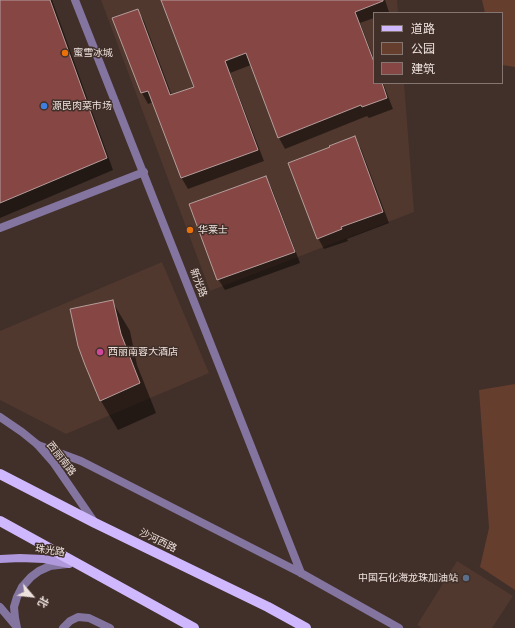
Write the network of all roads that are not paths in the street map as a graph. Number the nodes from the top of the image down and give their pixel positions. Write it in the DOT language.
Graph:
graph roads {
  1 [pos="75,0"];
  2 [pos="144,172"];
  3 [pos="0,228"];
  4 [pos="0,417"];
  5 [pos="38,445"];
  6 [pos="0,474"];
  7 [pos="0,521"];
  8 [pos="95,523"];
  9 [pos="0,559"];
  10 [pos="69,564"];
  11 [pos="301,573"];
  12 [pos="95,574"];
  13 [pos="0,607"];
  14 [pos="17,628"];
  15 [pos="63,628"];
  16 [pos="110,628"];
  17 [pos="194,628"];
  18 [pos="306,628"];
  19 [pos="399,628"];
  1 -- 2 [label="street, 新光路"];
  2 -- 3 [label="street"];
  2 -- 11 [label="street, 新光路"];
  4 -- 5 [label="street, 西丽南路"];
  5 -- 8 [label="street, 西丽南路"];
  5 -- 11 [label="street"];
  6 -- 8 [label="main road, 沙河西路"];
  7 -- 12 [label="main road"];
  8 -- 18 [label="main road, 沙河西路"];
  9 -- 10 [label="main road, 珠光路"];
  10 -- 12 [label="street, 珠光路"];
  10 -- 14 [label="street"];
  11 -- 19 [label="street"];
  12 -- 17 [label="main road"];
  13 -- 14 [label="street"];
  15 -- 16 [label="street"];
}
